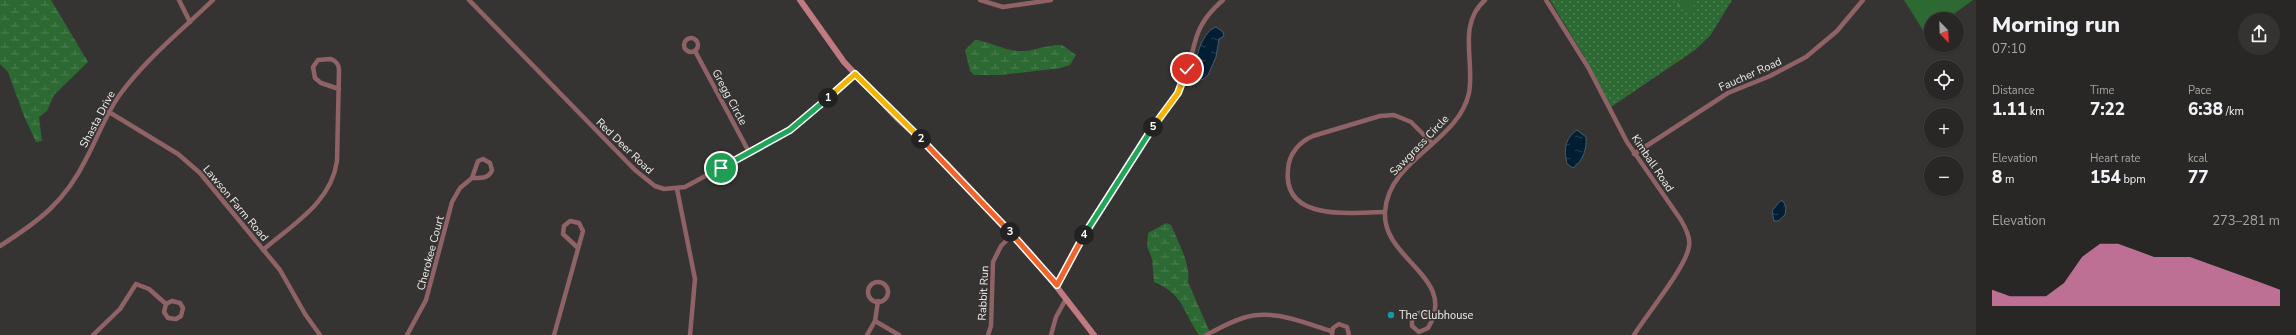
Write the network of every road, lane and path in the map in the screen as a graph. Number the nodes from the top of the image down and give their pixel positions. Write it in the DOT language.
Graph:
graph roads {
  1 [pos="179,0"];
  2 [pos="213,0"];
  3 [pos="469,0"];
  4 [pos="800,0"];
  5 [pos="980,0"];
  6 [pos="1051,0"];
  7 [pos="1214,0"];
  8 [pos="1223,0"];
  9 [pos="1485,0"];
  10 [pos="1546,0"];
  11 [pos="1863,0"];
  12 [pos="1218,5"];
  13 [pos="190,22"];
  14 [pos="695,51"];
  15 [pos="855,74"];
  16 [pos="339,89"];
  17 [pos="109,112"];
  18 [pos="1432,143"];
  19 [pos="749,152"];
  20 [pos="1634,154"];
  21 [pos="472,178"];
  22 [pos="677,189"];
  23 [pos="1385,212"];
  24 [pos="1013,234"];
  25 [pos="0,246"];
  26 [pos="578,248"];
  27 [pos="263,250"];
  28 [pos="1057,285"];
  29 [pos="1066,299"];
  30 [pos="878,301"];
  31 [pos="166,304"];
  32 [pos="1433,315"];
  33 [pos="875,321"];
  34 [pos="1332,333"];
  35 [pos="1208,334"];
  36 [pos="93,335"];
  37 [pos="320,335"];
  38 [pos="407,335"];
  39 [pos="554,335"];
  40 [pos="690,335"];
  41 [pos="867,335"];
  42 [pos="899,335"];
  43 [pos="988,335"];
  44 [pos="1051,335"];
  45 [pos="1094,335"];
  46 [pos="1349,335"];
  47 [pos="1634,335"];
  1 -- 13 [label="street"];
  2 -- 13 [label="street, Shasta Drive"];
  3 -- 22 [label="street, Red Deer Road"];
  4 -- 15 [label="street"];
  5 -- 6 [label="street"];
  7 -- 12 [label="street"];
  8 -- 12 [label="street"];
  9 -- 18 [label="street, Sawgrass Circle"];
  10 -- 20 [label="street, Kimball Road"];
  11 -- 20 [label="street, Faucher Road"];
  12 -- 28 [label="street"];
  13 -- 17 [label="street, Shasta Drive"];
  14 -- 19 [label="street, Gregg Circle"];
  15 -- 19 [label="street"];
  15 -- 24 [label="street"];
  16 -- 16 [label="street"];
  16 -- 27 [label="street"];
  17 -- 25 [label="street, Shasta Drive"];
  17 -- 27 [label="street, Lawson Farm Road"];
  18 -- 23 [label="street, Sawgrass Circle"];
  18 -- 23 [label="street"];
  19 -- 22 [label="street"];
  20 -- 47 [label="street, Kimball Road"];
  21 -- 21 [label="street, Cherokee Court"];
  21 -- 38 [label="street, Cherokee Court"];
  22 -- 40 [label="street"];
  23 -- 32 [label="street, Sawgrass Circle"];
  24 -- 28 [label="street"];
  24 -- 43 [label="street, Rabbit Run"];
  26 -- 26 [label="street"];
  26 -- 39 [label="street"];
  27 -- 37 [label="street, Lawson Farm Road"];
  28 -- 29 [label="street"];
  29 -- 44 [label="street"];
  29 -- 45 [label="street"];
  30 -- 30 [label="street"];
  30 -- 33 [label="street"];
  31 -- 31 [label="street"];
  31 -- 36 [label="street"];
  32 -- 32 [label="street, Sawgrass Circle"];
  33 -- 41 [label="street"];
  33 -- 42 [label="street"];
  34 -- 35 [label="street"];
  34 -- 46 [label="street"];
}
